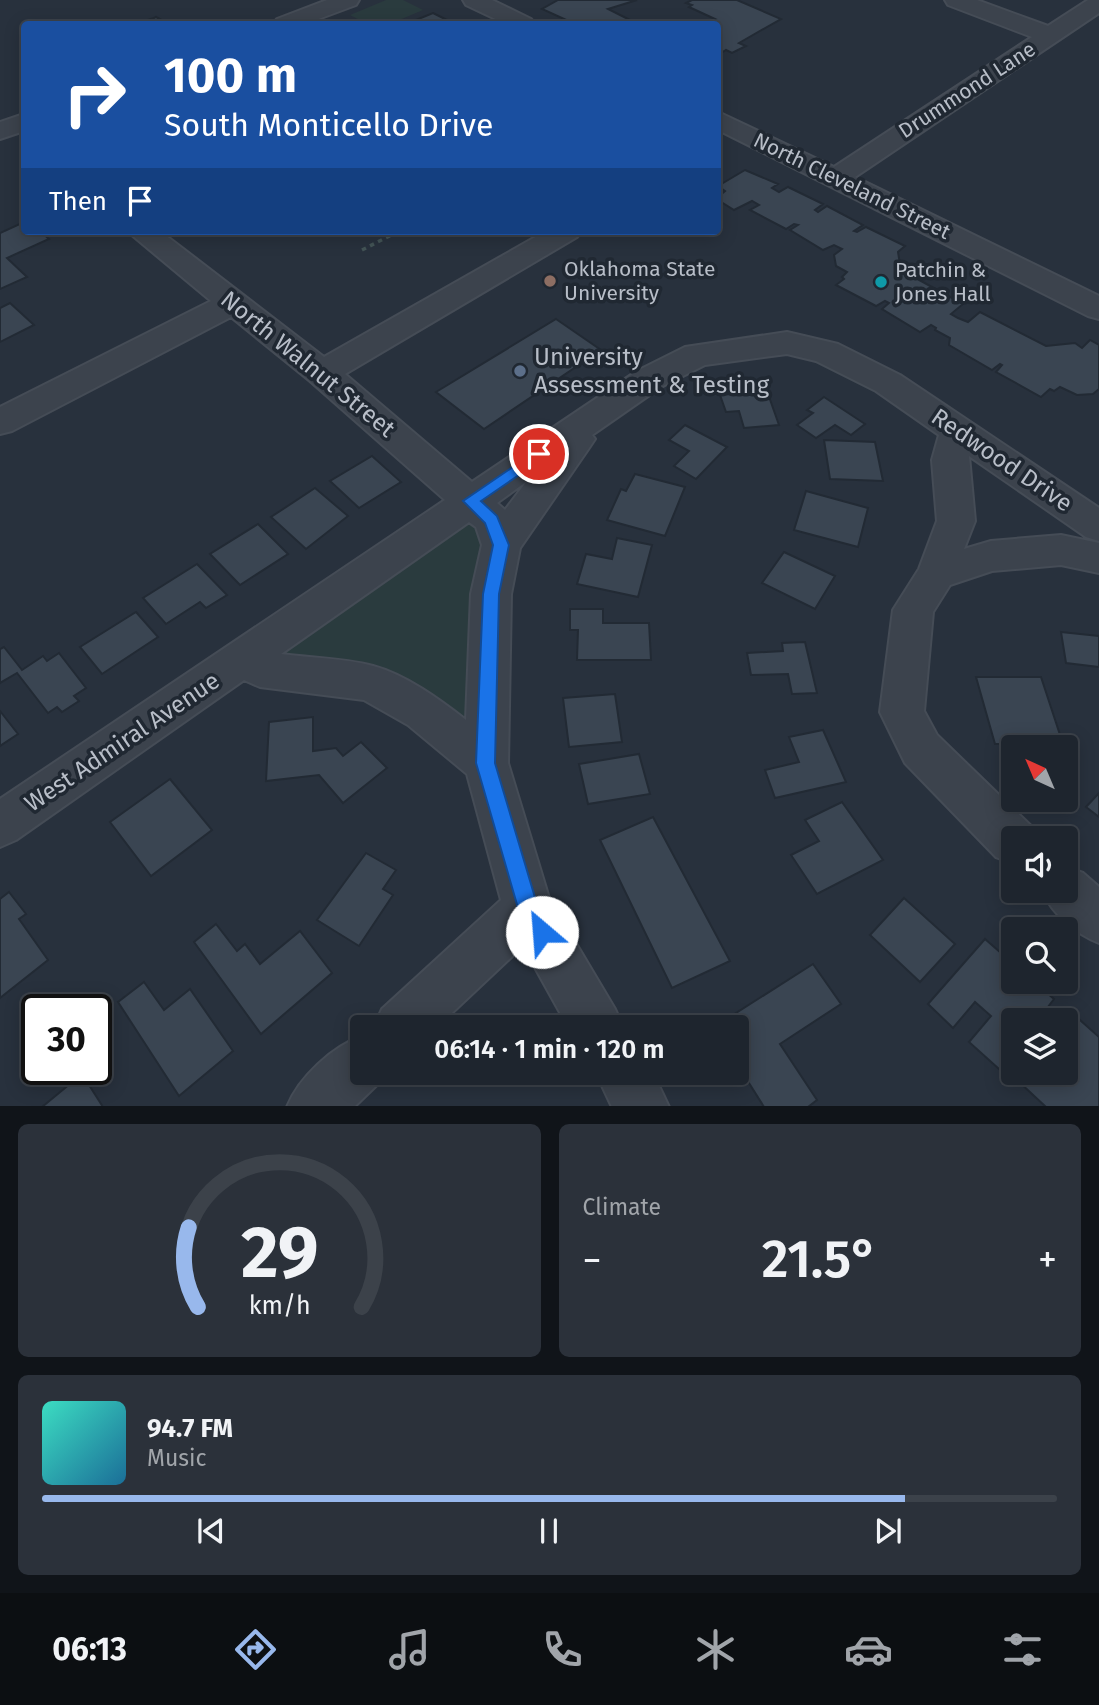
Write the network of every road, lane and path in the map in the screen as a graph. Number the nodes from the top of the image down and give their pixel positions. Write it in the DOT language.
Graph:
graph roads {
  1 [pos="348,0"];
  2 [pos="474,0"];
  3 [pos="956,0"];
  4 [pos="1099,3"];
  5 [pos="293,21"];
  6 [pos="517,21"];
  7 [pos="1050,35"];
  8 [pos="725,131"];
  9 [pos="835,178"];
  10 [pos="147,235"];
  11 [pos="391,235"];
  12 [pos="560,235"];
  13 [pos="362,250"];
  14 [pos="233,303"];
  15 [pos="1099,309"];
  16 [pos="322,373"];
  17 [pos="593,418"];
  18 [pos="0,422"];
  19 [pos="958,429"];
  20 [pos="471,501"];
  21 [pos="1099,527"];
  22 [pos="501,545"];
  23 [pos="1099,558"];
  24 [pos="936,574"];
  25 [pos="244,660"];
  26 [pos="486,763"];
  27 [pos="0,825"];
  28 [pos="1001,830"];
  29 [pos="1078,901"];
  30 [pos="528,908"];
  31 [pos="1099,919"];
  32 [pos="413,1015"];
  33 [pos="590,1015"];
  34 [pos="350,1073"];
  35 [pos="630,1085"];
  36 [pos="315,1106"];
  37 [pos="641,1106"];
  1 -- 5 [label="street"];
  2 -- 6 [label="street"];
  3 -- 7 [label="street"];
  4 -- 7 [label="street, Drummond Lane"];
  7 -- 9 [label="street, Drummond Lane"];
  8 -- 9 [label="street, North Cleveland Street"];
  9 -- 15 [label="street, North Cleveland Street"];
  10 -- 14 [label="street, North Walnut Street"];
  11 -- 13 [label="path"];
  12 -- 16 [label="street"];
  14 -- 16 [label="street, North Walnut Street"];
  14 -- 18 [label="street"];
  16 -- 20 [label="street, North Walnut Street"];
  17 -- 19 [label="street, Redwood Drive"];
  17 -- 20 [label="street, West Admiral Avenue"];
  17 -- 22 [label="street"];
  19 -- 21 [label="street, Redwood Drive"];
  19 -- 24 [label="street"];
  20 -- 22 [label="street, North Walnut Street"];
  20 -- 25 [label="street, West Admiral Avenue"];
  22 -- 26 [label="street"];
  23 -- 24 [label="street"];
  24 -- 28 [label="street"];
  25 -- 26 [label="street, West Admiral Avenue"];
  25 -- 27 [label="street, West Admiral Avenue"];
  26 -- 30 [label="street"];
  29 -- 31 [label="street"];
  30 -- 32 [label="street"];
  30 -- 33 [label="street"];
  34 -- 36 [label="street"];
  35 -- 37 [label="street"];
}
